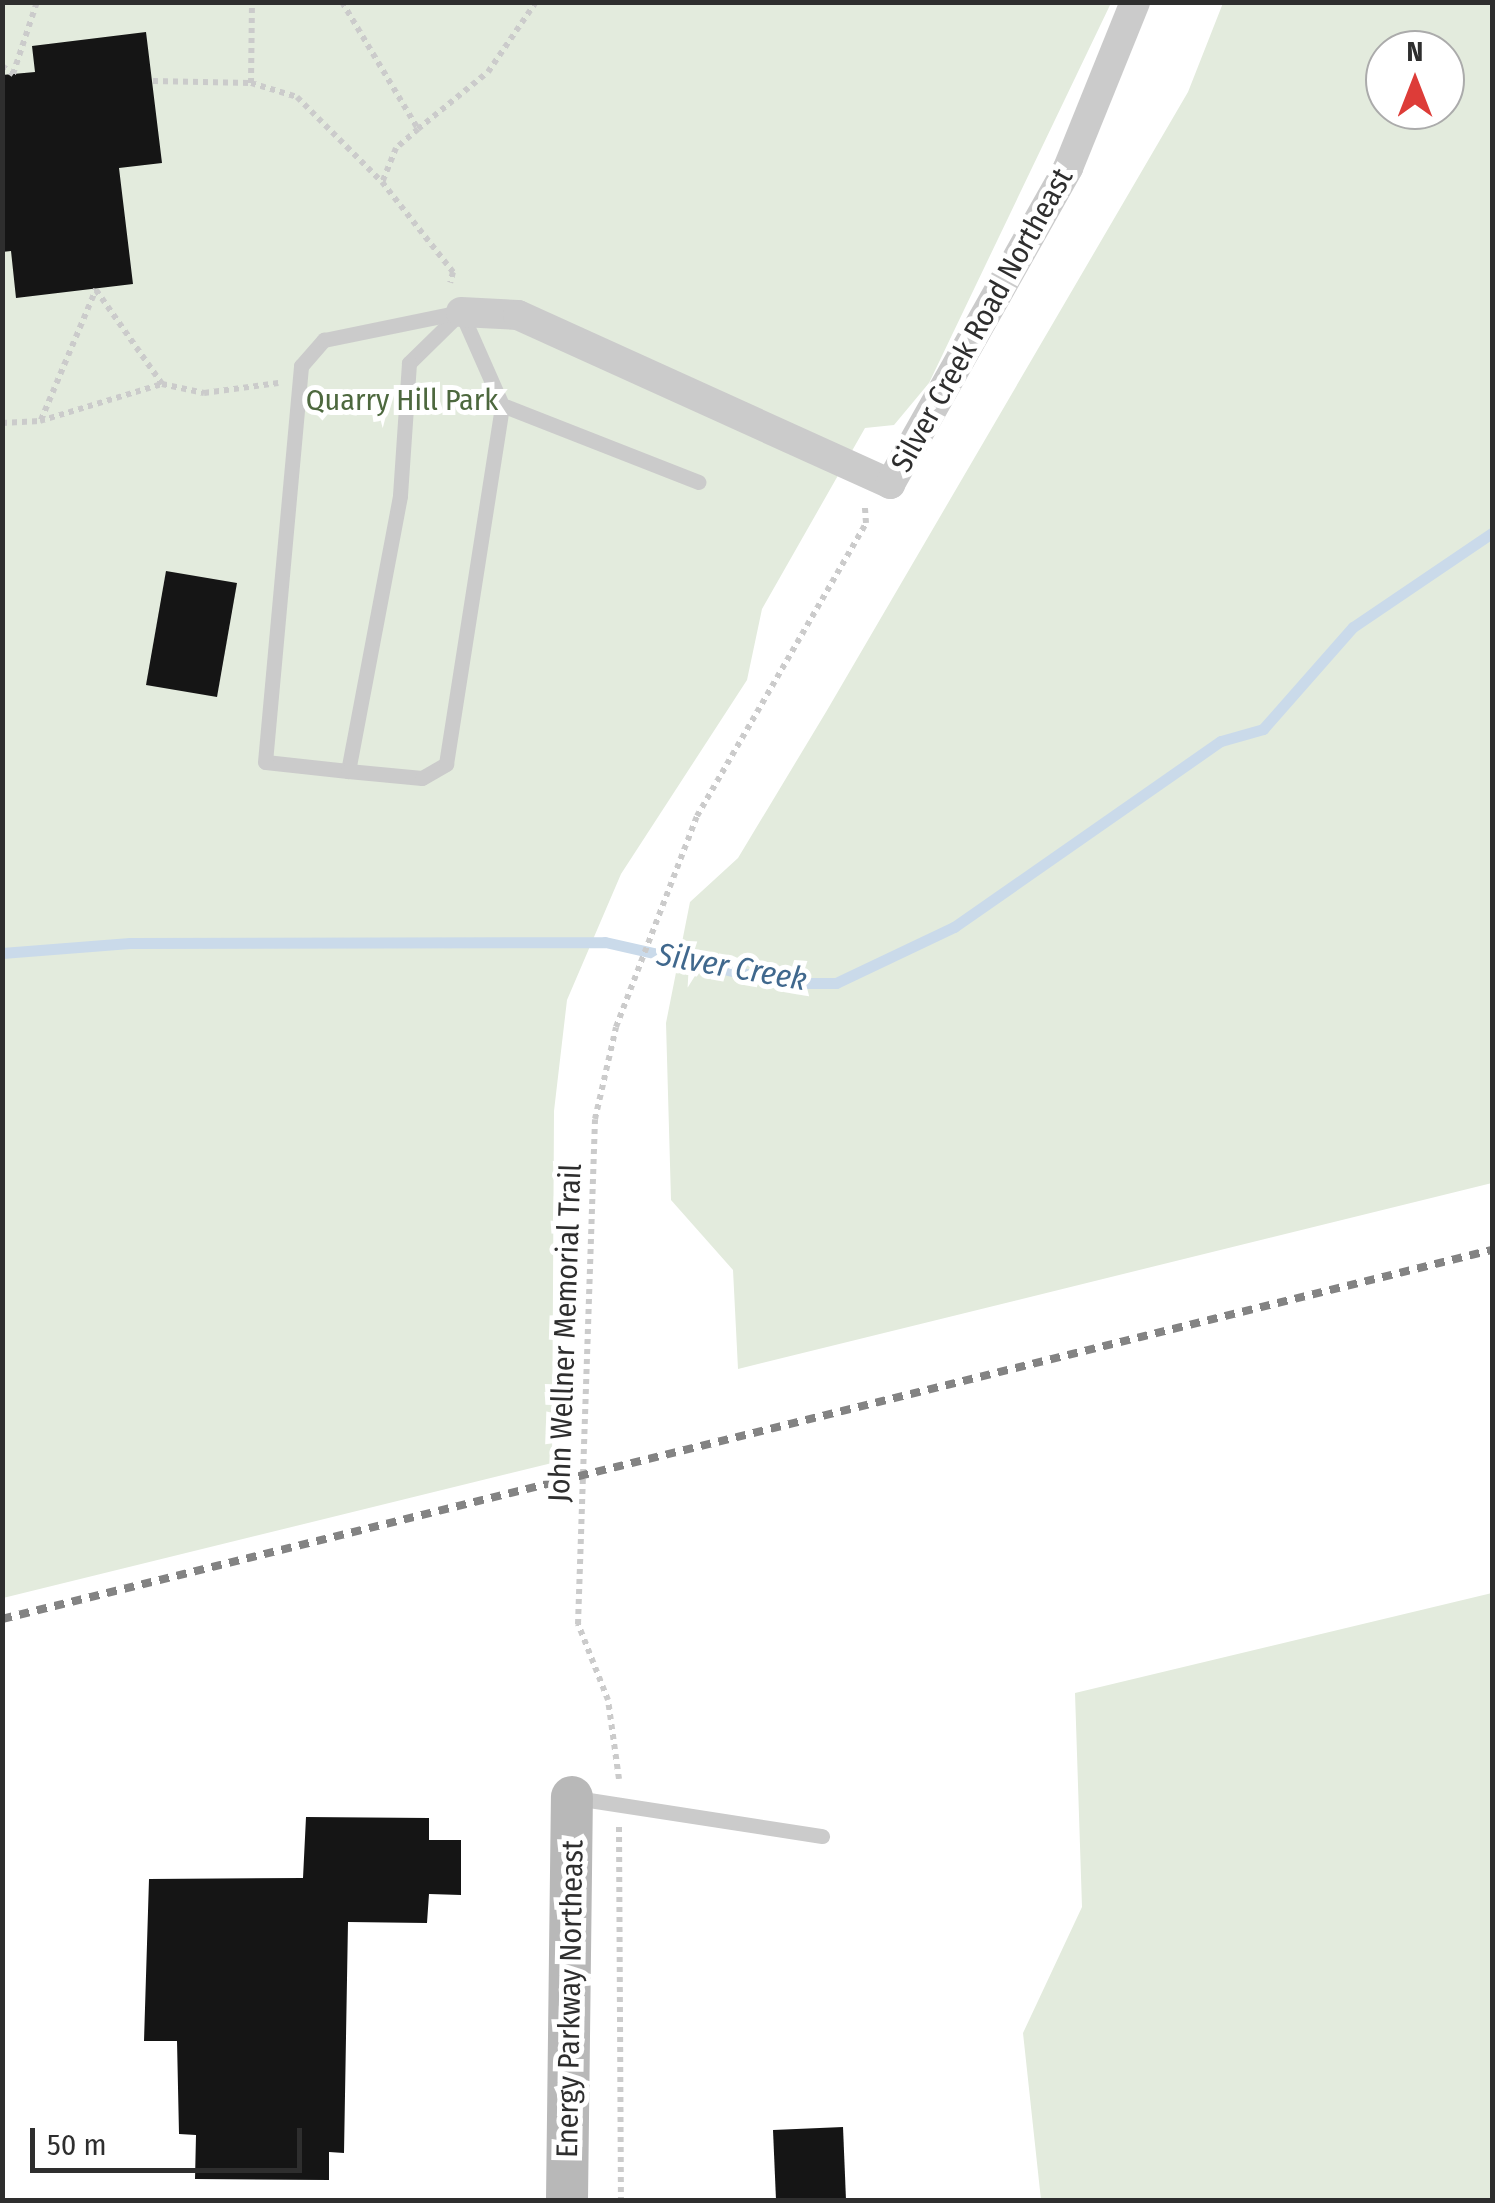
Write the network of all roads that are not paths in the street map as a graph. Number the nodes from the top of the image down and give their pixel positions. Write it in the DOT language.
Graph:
graph roads {
  1 [pos="1136,2"];
  2 [pos="452,313"];
  3 [pos="502,405"];
  4 [pos="698,482"];
  5 [pos="348,771"];
  6 [pos="572,1797"];
  7 [pos="822,1836"];
  8 [pos="568,2200"];
  1 -- 2 [label="street, Silver Creek Road Northeast"];
  2 -- 3 [label="lane"];
  2 -- 5 [label="lane"];
  2 -- 5 [label="lane"];
  3 -- 4 [label="lane"];
  3 -- 5 [label="lane"];
  6 -- 7 [label="lane"];
  6 -- 8 [label="street, Energy Parkway Northeast"];
}
